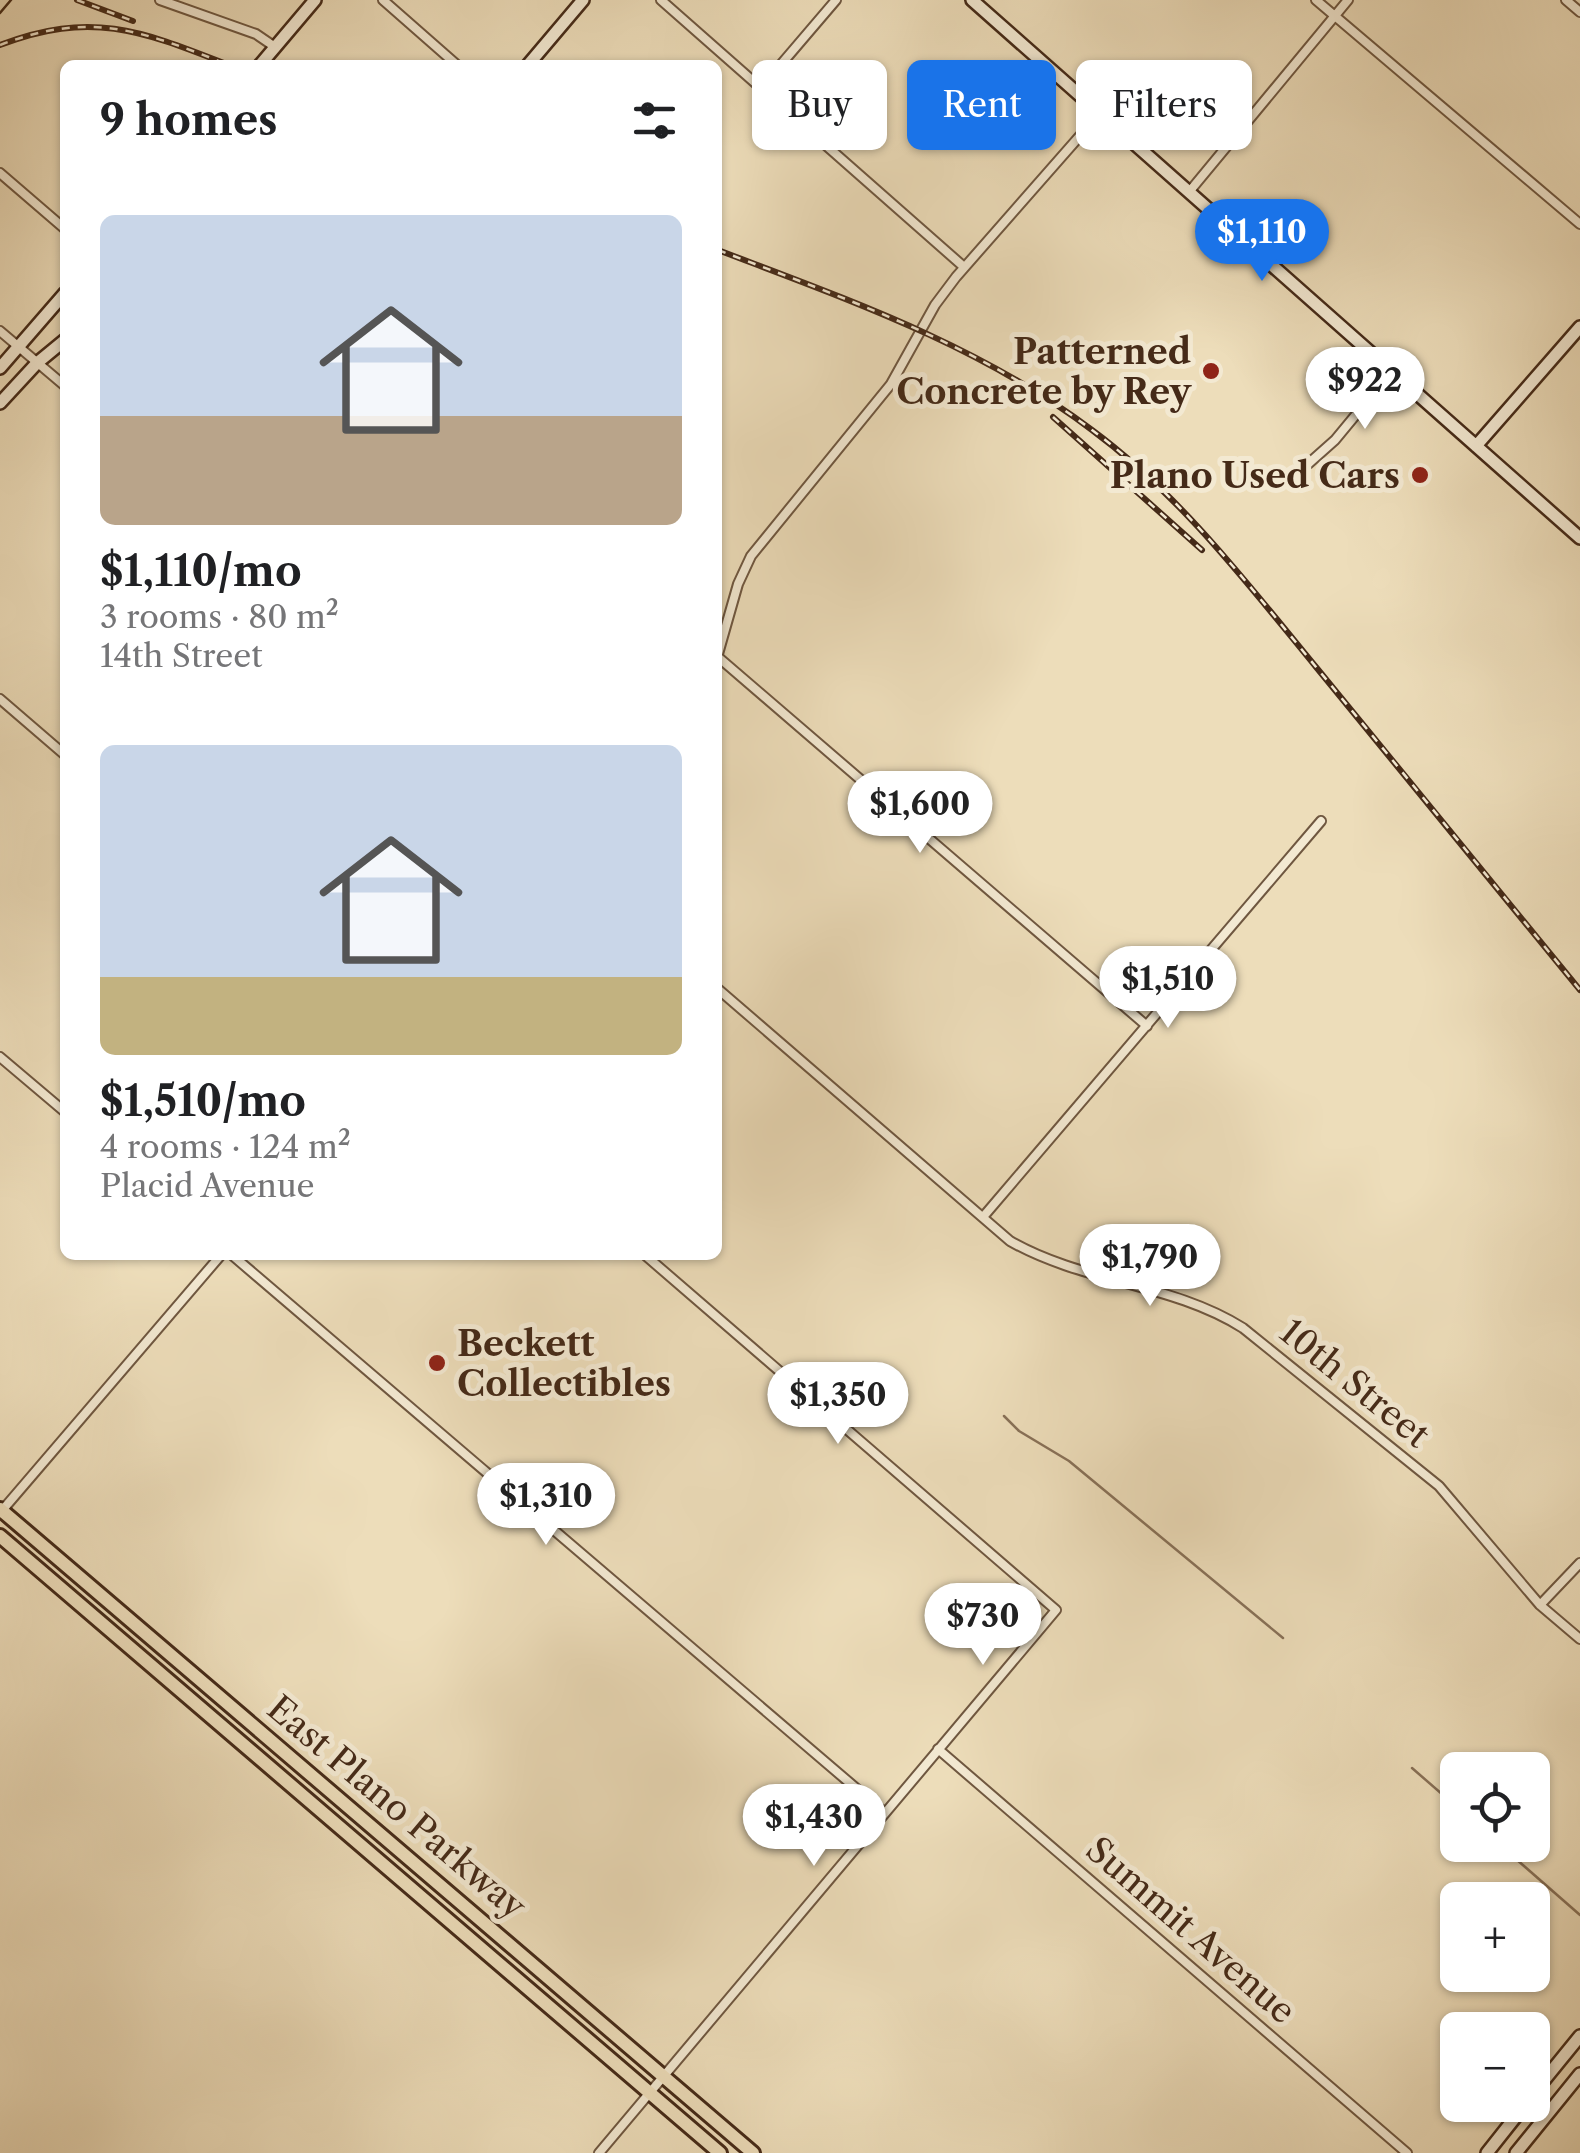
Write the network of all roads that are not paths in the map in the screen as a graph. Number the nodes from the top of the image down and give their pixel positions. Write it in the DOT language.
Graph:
graph roads {
  1 [pos="160,0"];
  2 [pos="315,0"];
  3 [pos="383,0"];
  4 [pos="583,0"];
  5 [pos="661,0"];
  6 [pos="836,0"];
  7 [pos="972,0"];
  8 [pos="1316,0"];
  9 [pos="1348,0"];
  10 [pos="1566,0"];
  11 [pos="173,2"];
  12 [pos="1580,12"];
  13 [pos="1334,16"];
  14 [pos="275,47"];
  15 [pos="264,60"];
  16 [pos="451,60"];
  17 [pos="532,60"];
  18 [pos="785,60"];
  19 [pos="752,82"];
  20 [pos="1076,92"];
  21 [pos="1076,140"];
  22 [pos="830,150"];
  23 [pos="1142,150"];
  24 [pos="0,173"];
  25 [pos="1190,192"];
  26 [pos="1580,224"];
  27 [pos="60,225"];
  28 [pos="964,267"];
  29 [pos="60,300"];
  30 [pos="0,331"];
  31 [pos="1578,333"];
  32 [pos="60,344"];
  33 [pos="19,347"];
  34 [pos="37,363"];
  35 [pos="0,368"];
  36 [pos="1392,371"];
  37 [pos="60,382"];
  38 [pos="0,403"];
  39 [pos="1476,446"];
  40 [pos="1308,464"];
  41 [pos="1580,538"];
  42 [pos="722,641"];
  43 [pos="722,658"];
  44 [pos="0,699"];
  45 [pos="60,751"];
  46 [pos="1321,821"];
  47 [pos="722,991"];
  48 [pos="1147,1026"];
  49 [pos="0,1056"];
  50 [pos="60,1108"];
  51 [pos="984,1217"];
  52 [pos="217,1260"];
  53 [pos="238,1260"];
  54 [pos="651,1260"];
  55 [pos="1,1511"];
  56 [pos="0,1536"];
  57 [pos="1580,1563"];
  58 [pos="1540,1604"];
  59 [pos="126,1616"];
  60 [pos="113,1632"];
  61 [pos="1580,1639"];
  62 [pos="184,1665"];
  63 [pos="170,1681"];
  64 [pos="938,1749"];
  65 [pos="296,1761"];
  66 [pos="283,1776"];
  67 [pos="886,1813"];
  68 [pos="442,1883"];
  69 [pos="426,1901"];
  70 [pos="1580,2036"];
  71 [pos="1550,2074"];
  72 [pos="1580,2074"];
  73 [pos="664,2078"];
  74 [pos="650,2094"];
  75 [pos="1512,2122"];
  76 [pos="746,2151"];
  77 [pos="599,2153"];
  78 [pos="720,2153"];
  79 [pos="1407,2153"];
  80 [pos="1487,2153"];
  81 [pos="1516,2153"];
  1 -- 11 [label="street"];
  2 -- 14 [label="main road"];
  3 -- 16 [label="street"];
  4 -- 17 [label="main road"];
  5 -- 19 [label="street"];
  6 -- 18 [label="street"];
  7 -- 20 [label="main road"];
  8 -- 13 [label="street"];
  9 -- 13 [label="street"];
  10 -- 12 [label="street"];
  11 -- 14 [label="street"];
  13 -- 25 [label="street"];
  13 -- 26 [label="street"];
  14 -- 15 [label="main road"];
  21 -- 28 [label="street"];
  22 -- 28 [label="street"];
  23 -- 25 [label="main road"];
  24 -- 27 [label="street"];
  25 -- 36 [label="main road"];
  28 -- 42 [label="street"];
  29 -- 33 [label="main road"];
  30 -- 33 [label="street"];
  31 -- 39 [label="main road"];
  32 -- 34 [label="main road"];
  33 -- 34 [label="street"];
  33 -- 35 [label="main road"];
  34 -- 37 [label="street"];
  34 -- 38 [label="main road"];
  36 -- 39 [label="main road"];
  36 -- 40 [label="street"];
  39 -- 41 [label="main road"];
  43 -- 48 [label="street"];
  44 -- 45 [label="street"];
  46 -- 48 [label="street"];
  47 -- 51 [label="street, 10th Street"];
  48 -- 51 [label="street"];
  49 -- 50 [label="street"];
  51 -- 58 [label="street, 10th Street"];
  52 -- 55 [label="street"];
  53 -- 67 [label="street"];
  54 -- 64 [label="street"];
  55 -- 59 [label="main road, East Plano Parkway"];
  56 -- 60 [label="main road, East Plano Parkway"];
  57 -- 58 [label="street"];
  58 -- 61 [label="street, 10th Street"];
  59 -- 60 [label="main road"];
  59 -- 62 [label="main road, East Plano Parkway"];
  60 -- 63 [label="main road, East Plano Parkway"];
  62 -- 63 [label="main road"];
  62 -- 65 [label="main road, East Plano Parkway"];
  63 -- 66 [label="main road, East Plano Parkway"];
  64 -- 67 [label="street"];
  64 -- 79 [label="street, Summit Avenue"];
  65 -- 66 [label="main road"];
  65 -- 68 [label="main road, East Plano Parkway"];
  66 -- 69 [label="main road, East Plano Parkway"];
  67 -- 73 [label="street"];
  68 -- 69 [label="main road"];
  68 -- 73 [label="main road, East Plano Parkway"];
  69 -- 74 [label="main road, East Plano Parkway"];
  70 -- 71 [label="main road"];
  72 -- 81 [label="main road"];
  73 -- 74 [label="street"];
  73 -- 76 [label="main road, East Plano Parkway"];
  74 -- 77 [label="street"];
  74 -- 78 [label="main road, East Plano Parkway"];
  75 -- 80 [label="main road"];
}
